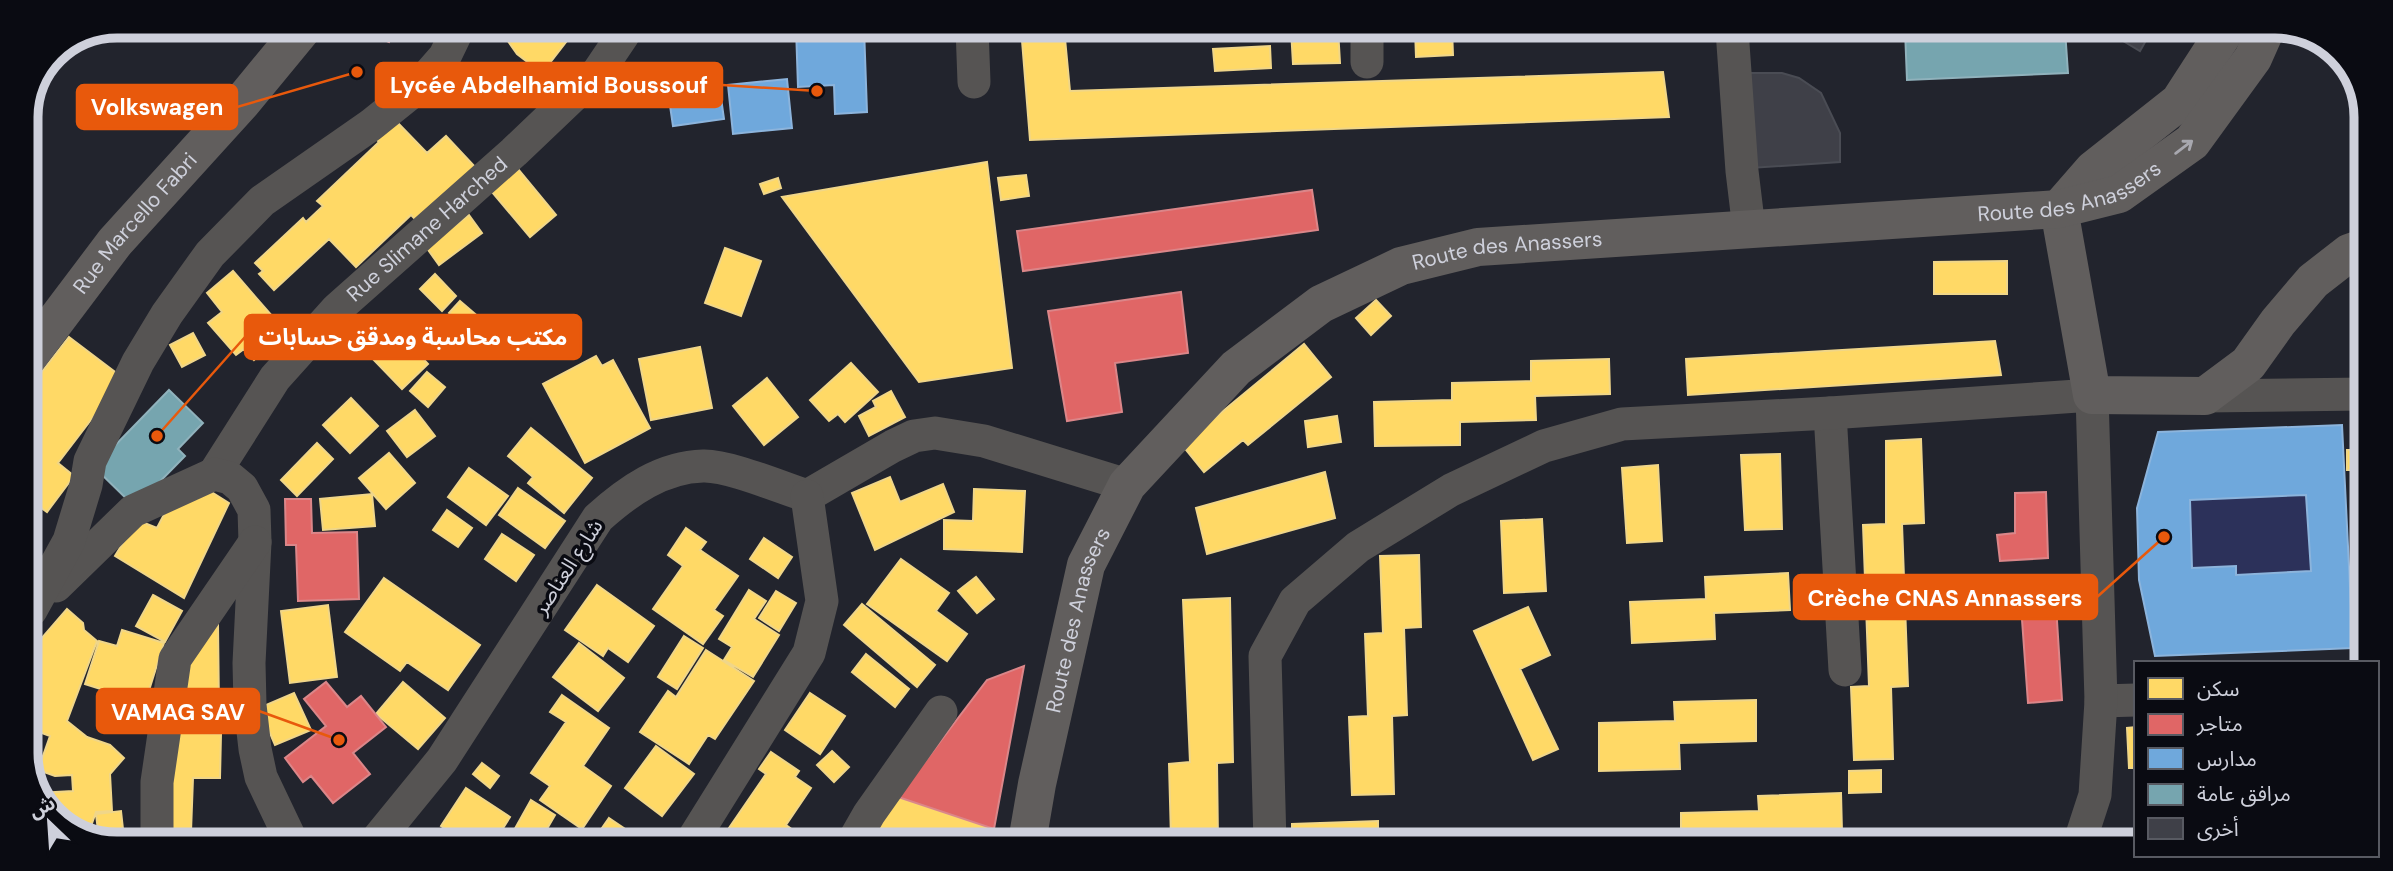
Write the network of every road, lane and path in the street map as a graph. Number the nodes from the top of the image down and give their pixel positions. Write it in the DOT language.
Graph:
graph roads {
  1 [pos="295,38"];
  2 [pos="454,38"];
  3 [pos="621,38"];
  4 [pos="972,38"];
  5 [pos="1367,38"];
  6 [pos="1733,38"];
  7 [pos="2220,38"];
  8 [pos="2261,38"];
  9 [pos="1367,62"];
  10 [pos="974,82"];
  11 [pos="2059,209"];
  12 [pos="1749,229"];
  13 [pos="2354,251"];
  14 [pos="38,344"];
  15 [pos="2354,394"];
  16 [pos="2092,395"];
  17 [pos="2205,396"];
  18 [pos="1830,413"];
  19 [pos="214,474"];
  20 [pos="1127,485"];
  21 [pos="807,496"];
  22 [pos="255,541"];
  23 [pos="39,595"];
  24 [pos="39,603"];
  25 [pos="1845,670"];
  26 [pos="2101,701"];
  27 [pos="2134,701"];
  28 [pos="941,712"];
  29 [pos="157,832"];
  30 [pos="287,832"];
  31 [pos="383,832"];
  32 [pos="698,832"];
  33 [pos="859,832"];
  34 [pos="1029,832"];
  35 [pos="1270,832"];
  36 [pos="2083,832"];
  1 -- 14 [label="main road, Rue Marcello Fabri"];
  2 -- 23 [label="street"];
  3 -- 19 [label="street, Rue Slimane Harched"];
  4 -- 10 [label="street"];
  5 -- 9 [label="street"];
  6 -- 12 [label="street"];
  7 -- 11 [label="main road"];
  11 -- 8 [label="main road, Route des Anassers, one-way"];
  11 -- 12 [label="main road, Route des Anassers"];
  11 -- 16 [label="main road"];
  12 -- 20 [label="main road, Route des Anassers"];
  13 -- 17 [label="main road"];
  15 -- 17 [label="street"];
  16 -- 17 [label="main road"];
  16 -- 18 [label="street"];
  16 -- 26 [label="street"];
  18 -- 25 [label="street"];
  18 -- 35 [label="street"];
  19 -- 22 [label="street"];
  19 -- 24 [label="street"];
  20 -- 21 [label="street"];
  20 -- 34 [label="main road, Route des Anassers"];
  21 -- 31 [label="street, شارع العناصر"];
  21 -- 32 [label="street"];
  22 -- 29 [label="street"];
  22 -- 30 [label="street"];
  26 -- 27 [label="street"];
  26 -- 36 [label="street"];
  28 -- 33 [label="street"];
}
